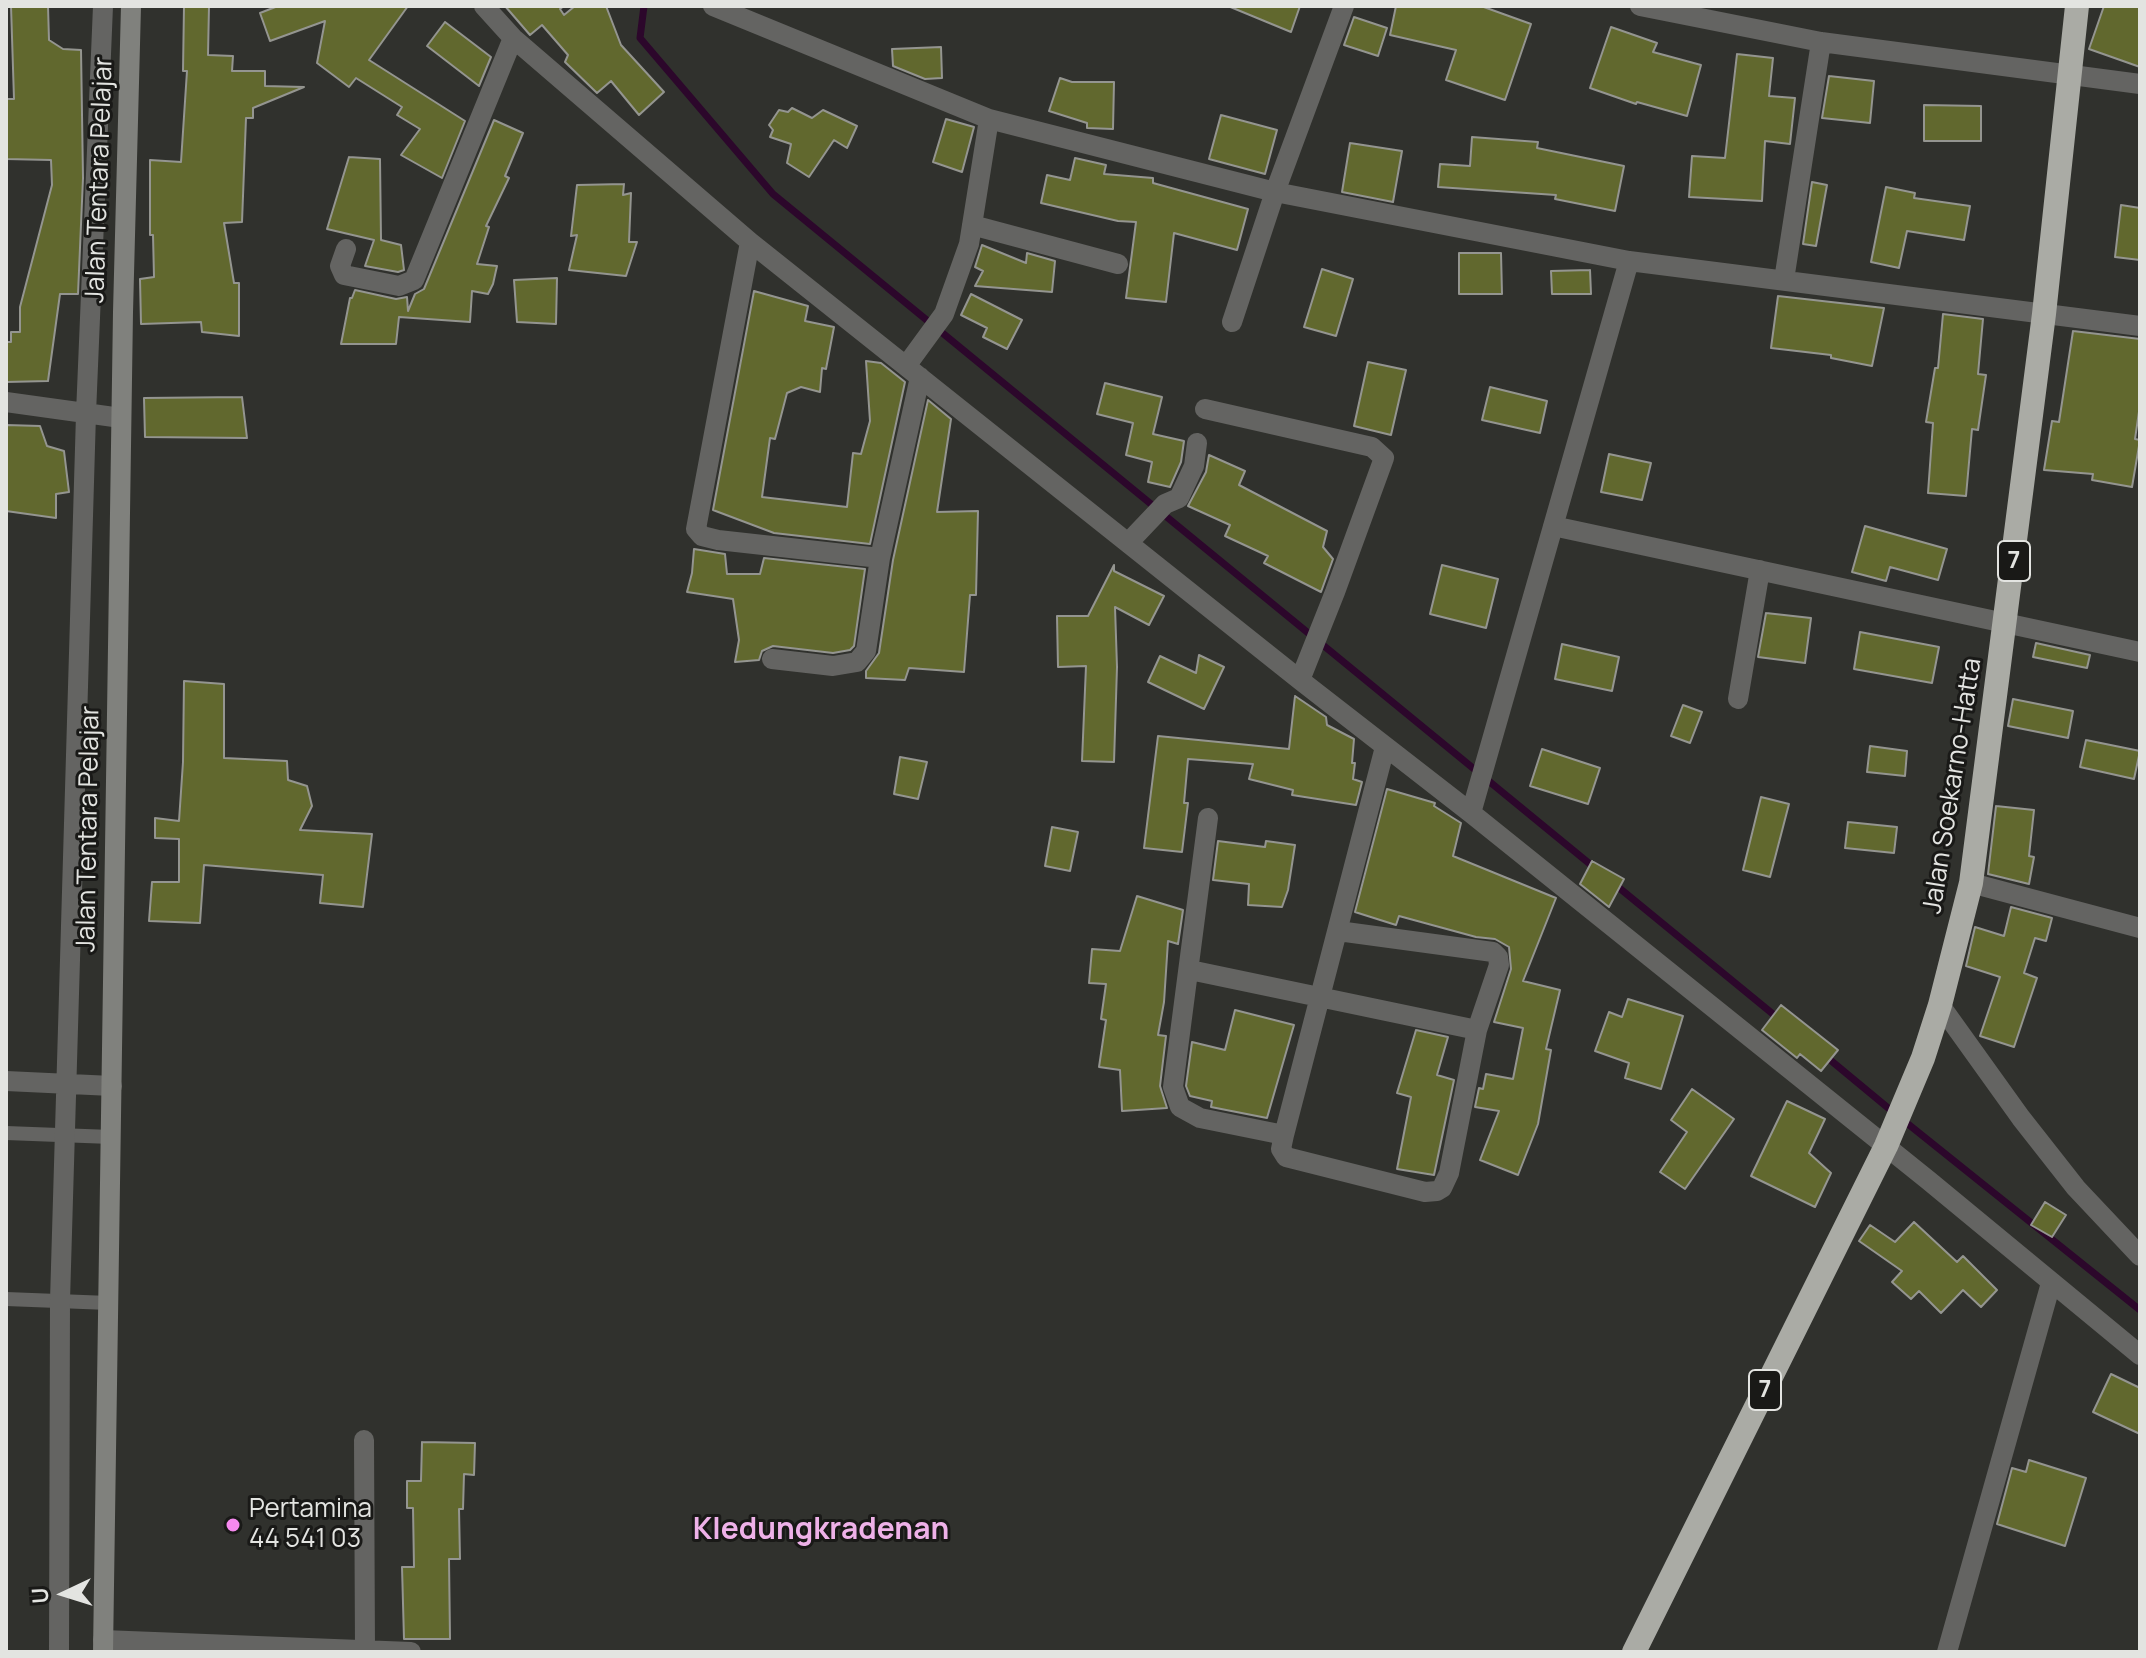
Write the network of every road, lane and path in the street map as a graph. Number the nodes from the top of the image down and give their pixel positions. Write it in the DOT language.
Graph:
graph roads {
  1 [pos="103,6"];
  2 [pos="131,6"];
  3 [pos="484,6"];
  4 [pos="713,6"];
  5 [pos="1344,6"];
  6 [pos="1640,6"];
  7 [pos="2077,6"];
  8 [pos="513,38"];
  9 [pos="1821,42"];
  10 [pos="2070,75"];
  11 [pos="2140,84"];
  12 [pos="989,119"];
  13 [pos="1275,192"];
  14 [pos="972,225"];
  15 [pos="750,242"];
  16 [pos="346,249"];
  17 [pos="1629,261"];
  18 [pos="1118,264"];
  19 [pos="1784,280"];
  20 [pos="2044,314"];
  21 [pos="1232,322"];
  22 [pos="2140,326"];
  23 [pos="913,372"];
  24 [pos="6,402"];
  25 [pos="1205,409"];
  26 [pos="86,414"];
  27 [pos="121,418"];
  28 [pos="1197,443"];
  29 [pos="1553,526"];
  30 [pos="1128,543"];
  31 [pos="880,558"];
  32 [pos="1760,570"];
  33 [pos="2006,625"];
  34 [pos="2140,652"];
  35 [pos="772,659"];
  36 [pos="1300,680"];
  37 [pos="1738,699"];
  38 [pos="1385,747"];
  39 [pos="1471,813"];
  40 [pos="1208,818"];
  41 [pos="1971,883"];
  42 [pos="2140,928"];
  43 [pos="1338,931"];
  44 [pos="1190,970"];
  45 [pos="1322,997"];
  46 [pos="1940,1005"];
  47 [pos="1477,1030"];
  48 [pos="6,1081"];
  49 [pos="67,1086"];
  50 [pos="112,1086"];
  51 [pos="1894,1126"];
  52 [pos="6,1133"];
  53 [pos="66,1134"];
  54 [pos="1284,1135"];
  55 [pos="111,1137"];
  56 [pos="2140,1256"];
  57 [pos="2051,1283"];
  58 [pos="6,1299"];
  59 [pos="60,1301"];
  60 [pos="109,1303"];
  61 [pos="2140,1355"];
  62 [pos="364,1440"];
  63 [pos="103,1646"];
  64 [pos="365,1650"];
  65 [pos="59,1652"];
  66 [pos="411,1652"];
  67 [pos="1634,1652"];
  68 [pos="1947,1652"];
  1 -- 26 [label="street"];
  2 -- 27 [label="main road, Jalan Tentara Pelajar"];
  3 -- 8 [label="street"];
  4 -- 12 [label="street"];
  5 -- 13 [label="street"];
  6 -- 9 [label="street"];
  7 -- 10 [label="highway, Jalan Soekarno-Hatta / 7"];
  8 -- 15 [label="street"];
  8 -- 16 [label="street"];
  9 -- 10 [label="street"];
  9 -- 19 [label="street"];
  10 -- 11 [label="street"];
  10 -- 20 [label="highway, Jalan Soekarno-Hatta / 7"];
  12 -- 13 [label="street"];
  12 -- 14 [label="street"];
  13 -- 17 [label="street"];
  13 -- 21 [label="street"];
  14 -- 18 [label="street"];
  14 -- 23 [label="street"];
  15 -- 23 [label="street"];
  15 -- 31 [label="street"];
  17 -- 19 [label="street"];
  17 -- 29 [label="street"];
  19 -- 20 [label="street"];
  20 -- 22 [label="street"];
  20 -- 33 [label="highway, Jalan Soekarno-Hatta / 7"];
  23 -- 30 [label="street"];
  23 -- 31 [label="street"];
  24 -- 26 [label="street"];
  25 -- 36 [label="street"];
  26 -- 27 [label="street"];
  26 -- 49 [label="street"];
  27 -- 50 [label="main road, Jalan Tentara Pelajar"];
  28 -- 30 [label="street"];
  29 -- 32 [label="street"];
  29 -- 39 [label="street"];
  30 -- 36 [label="street"];
  31 -- 35 [label="street"];
  32 -- 33 [label="street"];
  32 -- 37 [label="street"];
  33 -- 34 [label="street"];
  33 -- 41 [label="highway, Jalan Soekarno-Hatta / 7"];
  36 -- 38 [label="street"];
  38 -- 39 [label="street"];
  38 -- 43 [label="street"];
  39 -- 51 [label="street"];
  40 -- 44 [label="street"];
  41 -- 42 [label="street"];
  41 -- 46 [label="highway, Jalan Soekarno-Hatta / 7"];
  43 -- 45 [label="street"];
  43 -- 47 [label="street"];
  44 -- 45 [label="street"];
  44 -- 54 [label="street"];
  45 -- 47 [label="street"];
  45 -- 54 [label="street"];
  46 -- 51 [label="highway, Jalan Soekarno-Hatta / 7"];
  46 -- 56 [label="street"];
  47 -- 54 [label="street"];
  48 -- 49 [label="street"];
  49 -- 50 [label="street"];
  49 -- 53 [label="street"];
  50 -- 55 [label="main road, Jalan Tentara Pelajar"];
  51 -- 57 [label="street"];
  51 -- 67 [label="highway, Jalan Soekarno-Hatta / 7"];
  52 -- 53 [label="lane"];
  53 -- 55 [label="lane"];
  53 -- 59 [label="street"];
  55 -- 60 [label="main road, Jalan Tentara Pelajar"];
  57 -- 61 [label="street"];
  57 -- 68 [label="street"];
  58 -- 59 [label="lane"];
  59 -- 60 [label="lane"];
  59 -- 65 [label="street"];
  60 -- 63 [label="main road, Jalan Tentara Pelajar"];
  62 -- 64 [label="street"];
  63 -- 64 [label="street"];
  64 -- 66 [label="street"];
}
